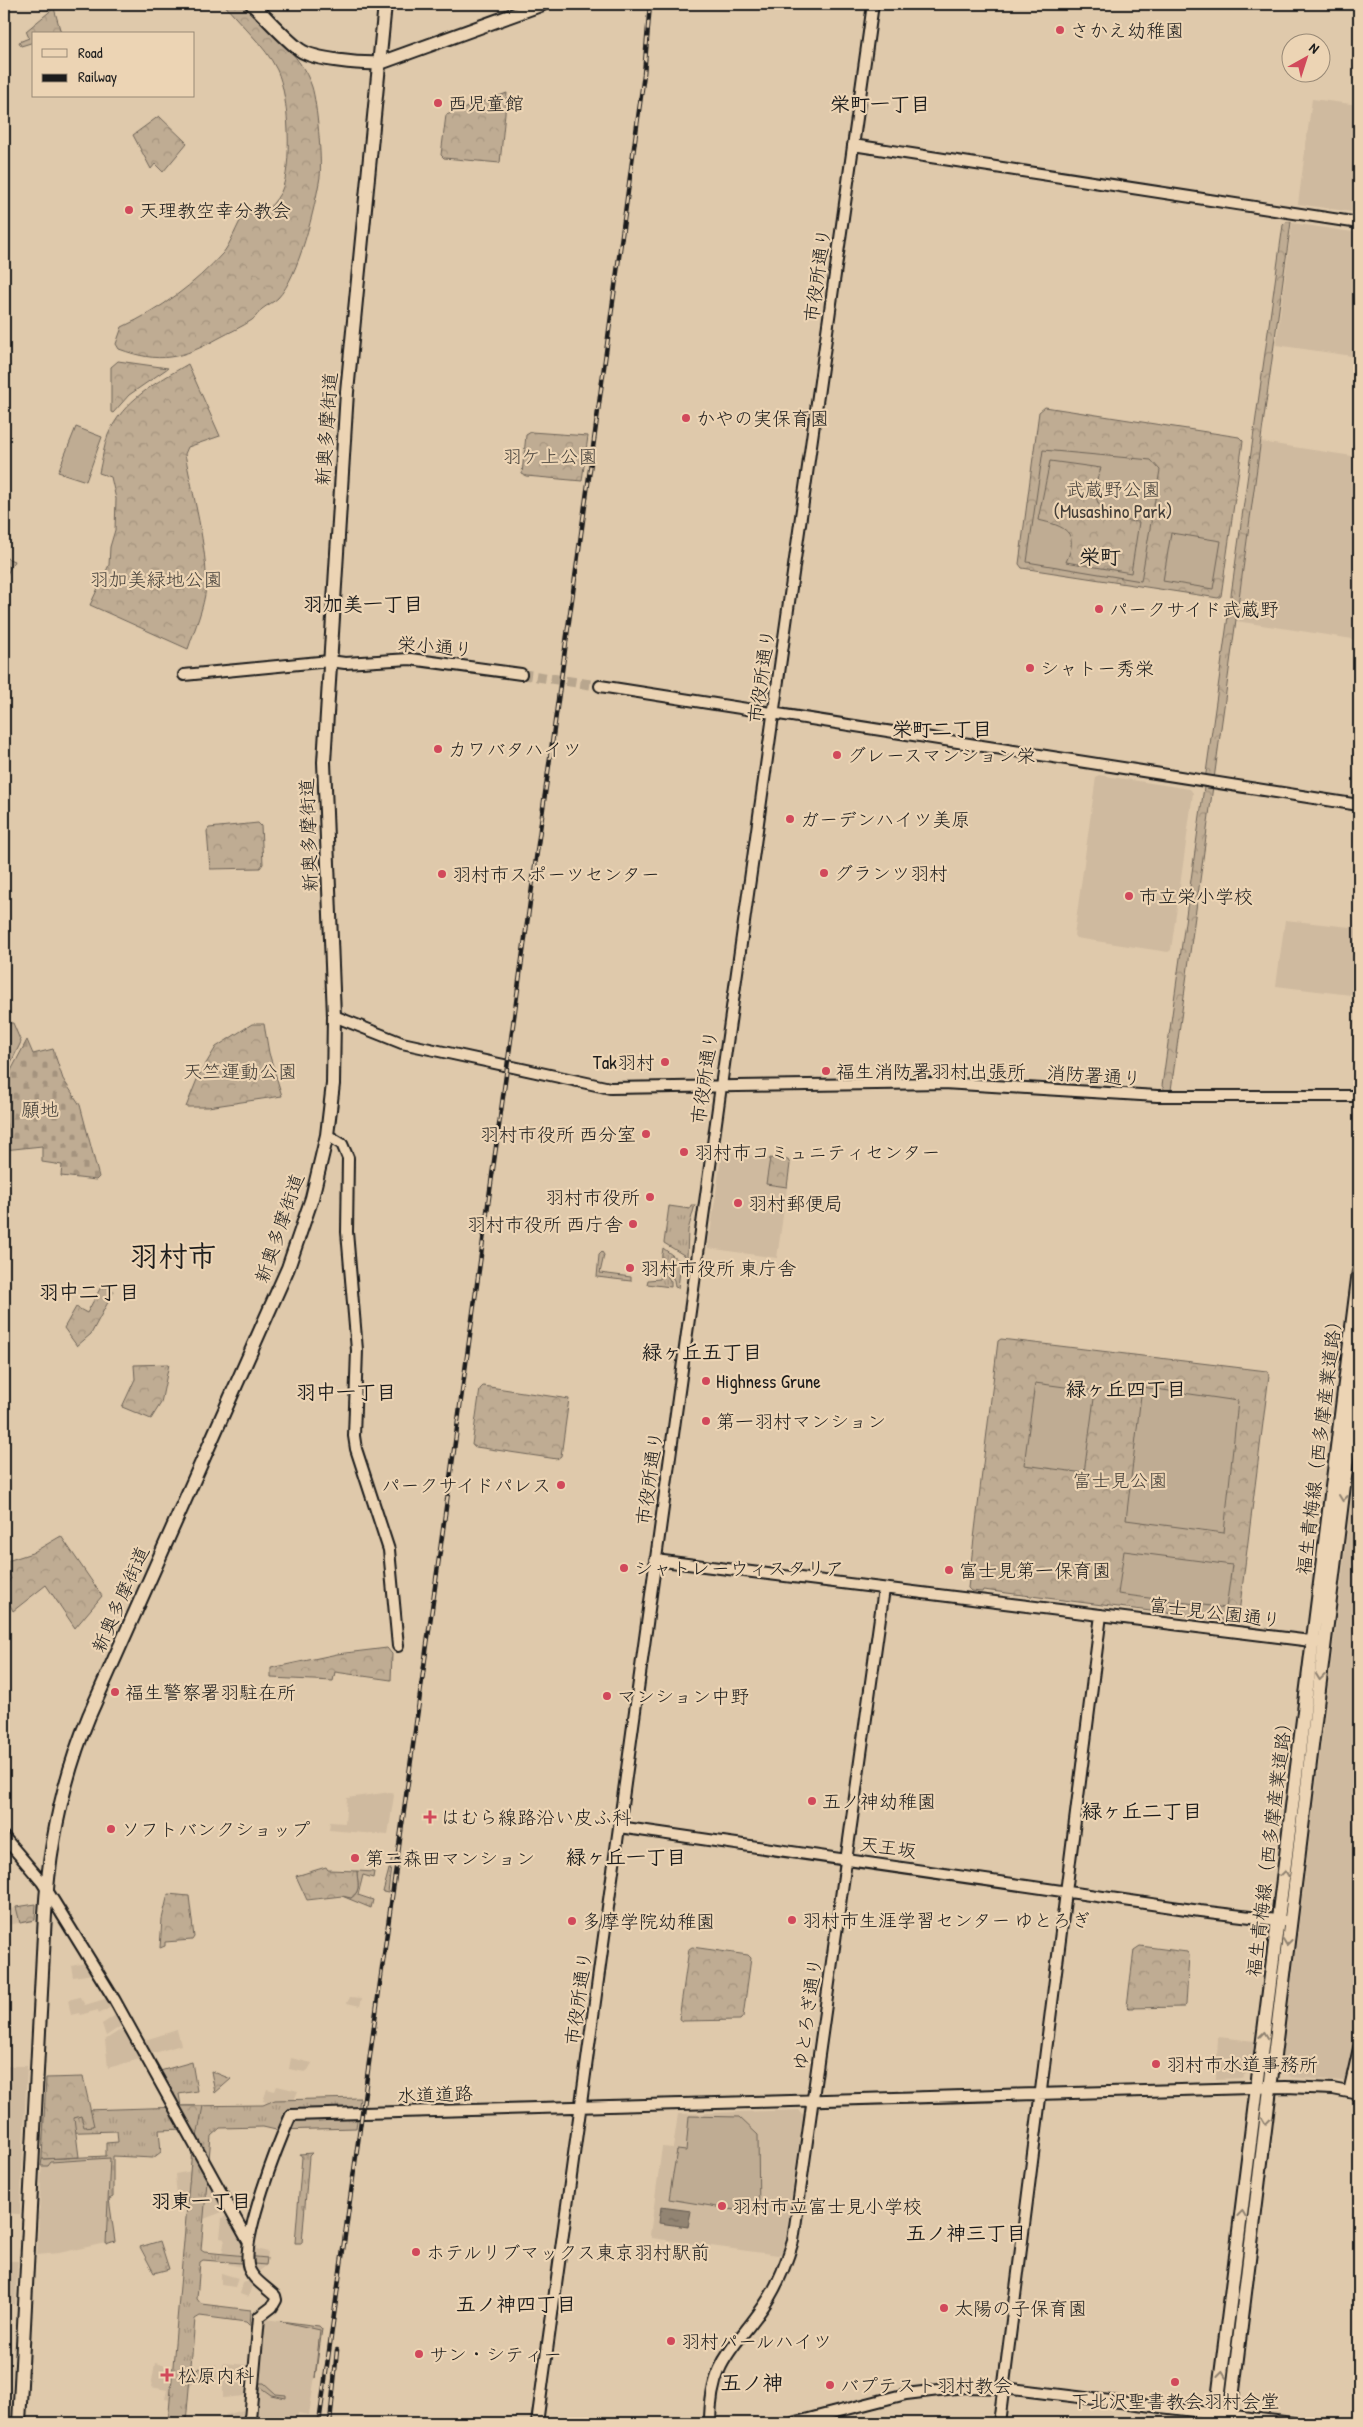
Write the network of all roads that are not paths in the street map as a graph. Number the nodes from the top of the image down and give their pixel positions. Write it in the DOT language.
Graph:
graph roads {
  1 [pos="252,4"];
  2 [pos="385,4"];
  3 [pos="543,4"];
  4 [pos="873,4"];
  5 [pos="380,63"];
  6 [pos="853,145"];
  7 [pos="1359,223"];
  8 [pos="330,665"];
  9 [pos="521,674"];
  10 [pos="183,679"];
  11 [pos="600,686"];
  12 [pos="773,715"];
  13 [pos="1359,805"];
  14 [pos="334,1016"];
  15 [pos="720,1086"];
  16 [pos="1359,1096"];
  17 [pos="327,1135"];
  18 [pos="1359,1271"];
  19 [pos="1359,1363"];
  20 [pos="655,1560"];
  21 [pos="884,1589"];
  22 [pos="1101,1615"];
  23 [pos="1319,1642"];
  24 [pos="398,1646"];
  25 [pos="619,1827"];
  26 [pos="4,1837"];
  27 [pos="846,1859"];
  28 [pos="46,1888"];
  29 [pos="1066,1891"];
  30 [pos="1284,1921"];
  31 [pos="1359,2048"];
  32 [pos="1264,2088"];
  33 [pos="1354,2093"];
  34 [pos="1041,2094"];
  35 [pos="813,2101"];
  36 [pos="581,2107"];
  37 [pos="248,2241"];
  38 [pos="1004,2388"];
  39 [pos="1216,2418"];
  40 [pos="1229,2419"];
  41 [pos="250,2422"];
  42 [pos="19,2423"];
  43 [pos="537,2423"];
  44 [pos="710,2423"];
  45 [pos="793,2423"];
  46 [pos="999,2423"];
  47 [pos="1293,2423"];
  1 -- 5 [label="main road"];
  2 -- 5 [label="main road, 新奥多摩街道"];
  3 -- 5 [label="main road"];
  4 -- 6 [label="street, 市役所通り"];
  5 -- 8 [label="main road, 新奥多摩街道"];
  6 -- 7 [label="street"];
  6 -- 12 [label="street, 市役所通り"];
  8 -- 9 [label="street, 栄小通り"];
  8 -- 10 [label="street, 栄小通り"];
  8 -- 14 [label="main road, 新奥多摩街道"];
  11 -- 12 [label="street"];
  12 -- 13 [label="street"];
  12 -- 15 [label="street, 市役所通り"];
  14 -- 15 [label="street, 消防署通り"];
  14 -- 17 [label="main road, 新奥多摩街道"];
  15 -- 16 [label="street, 消防署通り"];
  15 -- 20 [label="street, 市役所通り"];
  17 -- 24 [label="street"];
  17 -- 28 [label="main road, 新奥多摩街道"];
  18 -- 23 [label="main road, 福生青梅線（西多摩産業道路）"];
  19 -- 23 [label="main road, 福生青梅線（西多摩産業道路）, one-way"];
  20 -- 21 [label="street, 富士見公園通り"];
  20 -- 25 [label="street, 市役所通り"];
  21 -- 22 [label="street, 富士見公園通り"];
  21 -- 27 [label="street, ゆとろぎ通り"];
  22 -- 23 [label="street, 富士見公園通り"];
  22 -- 29 [label="street"];
  23 -- 30 [label="main road, 福生青梅線（西多摩産業道路）"];
  25 -- 27 [label="street, 天王坂"];
  25 -- 36 [label="street, 市役所通り"];
  26 -- 28 [label="street"];
  27 -- 29 [label="street, 天王坂"];
  27 -- 35 [label="street, ゆとろぎ通り"];
  28 -- 37 [label="street"];
  28 -- 42 [label="main road, 新奥多摩街道"];
  29 -- 30 [label="street, 天王坂"];
  29 -- 34 [label="street"];
  30 -- 32 [label="main road, 福生青梅線（西多摩産業道路）"];
  31 -- 33 [label="street"];
  32 -- 33 [label="street"];
  32 -- 34 [label="street, 水道道路"];
  39 -- 32 [label="main road, 福生青梅線（西多摩産業道路）, one-way"];
  32 -- 40 [label="main road, 福生青梅線（西多摩産業道路）, one-way"];
  34 -- 35 [label="street, 水道道路"];
  34 -- 38 [label="street"];
  35 -- 36 [label="street, 水道道路"];
  35 -- 44 [label="street, ゆとろぎ通り"];
  36 -- 37 [label="street, 水道道路"];
  36 -- 43 [label="street, 市役所通り"];
  37 -- 41 [label="street"];
  38 -- 39 [label="street"];
  38 -- 45 [label="street"];
  38 -- 46 [label="street"];
  39 -- 40 [label="street"];
  40 -- 47 [label="street"];
}
